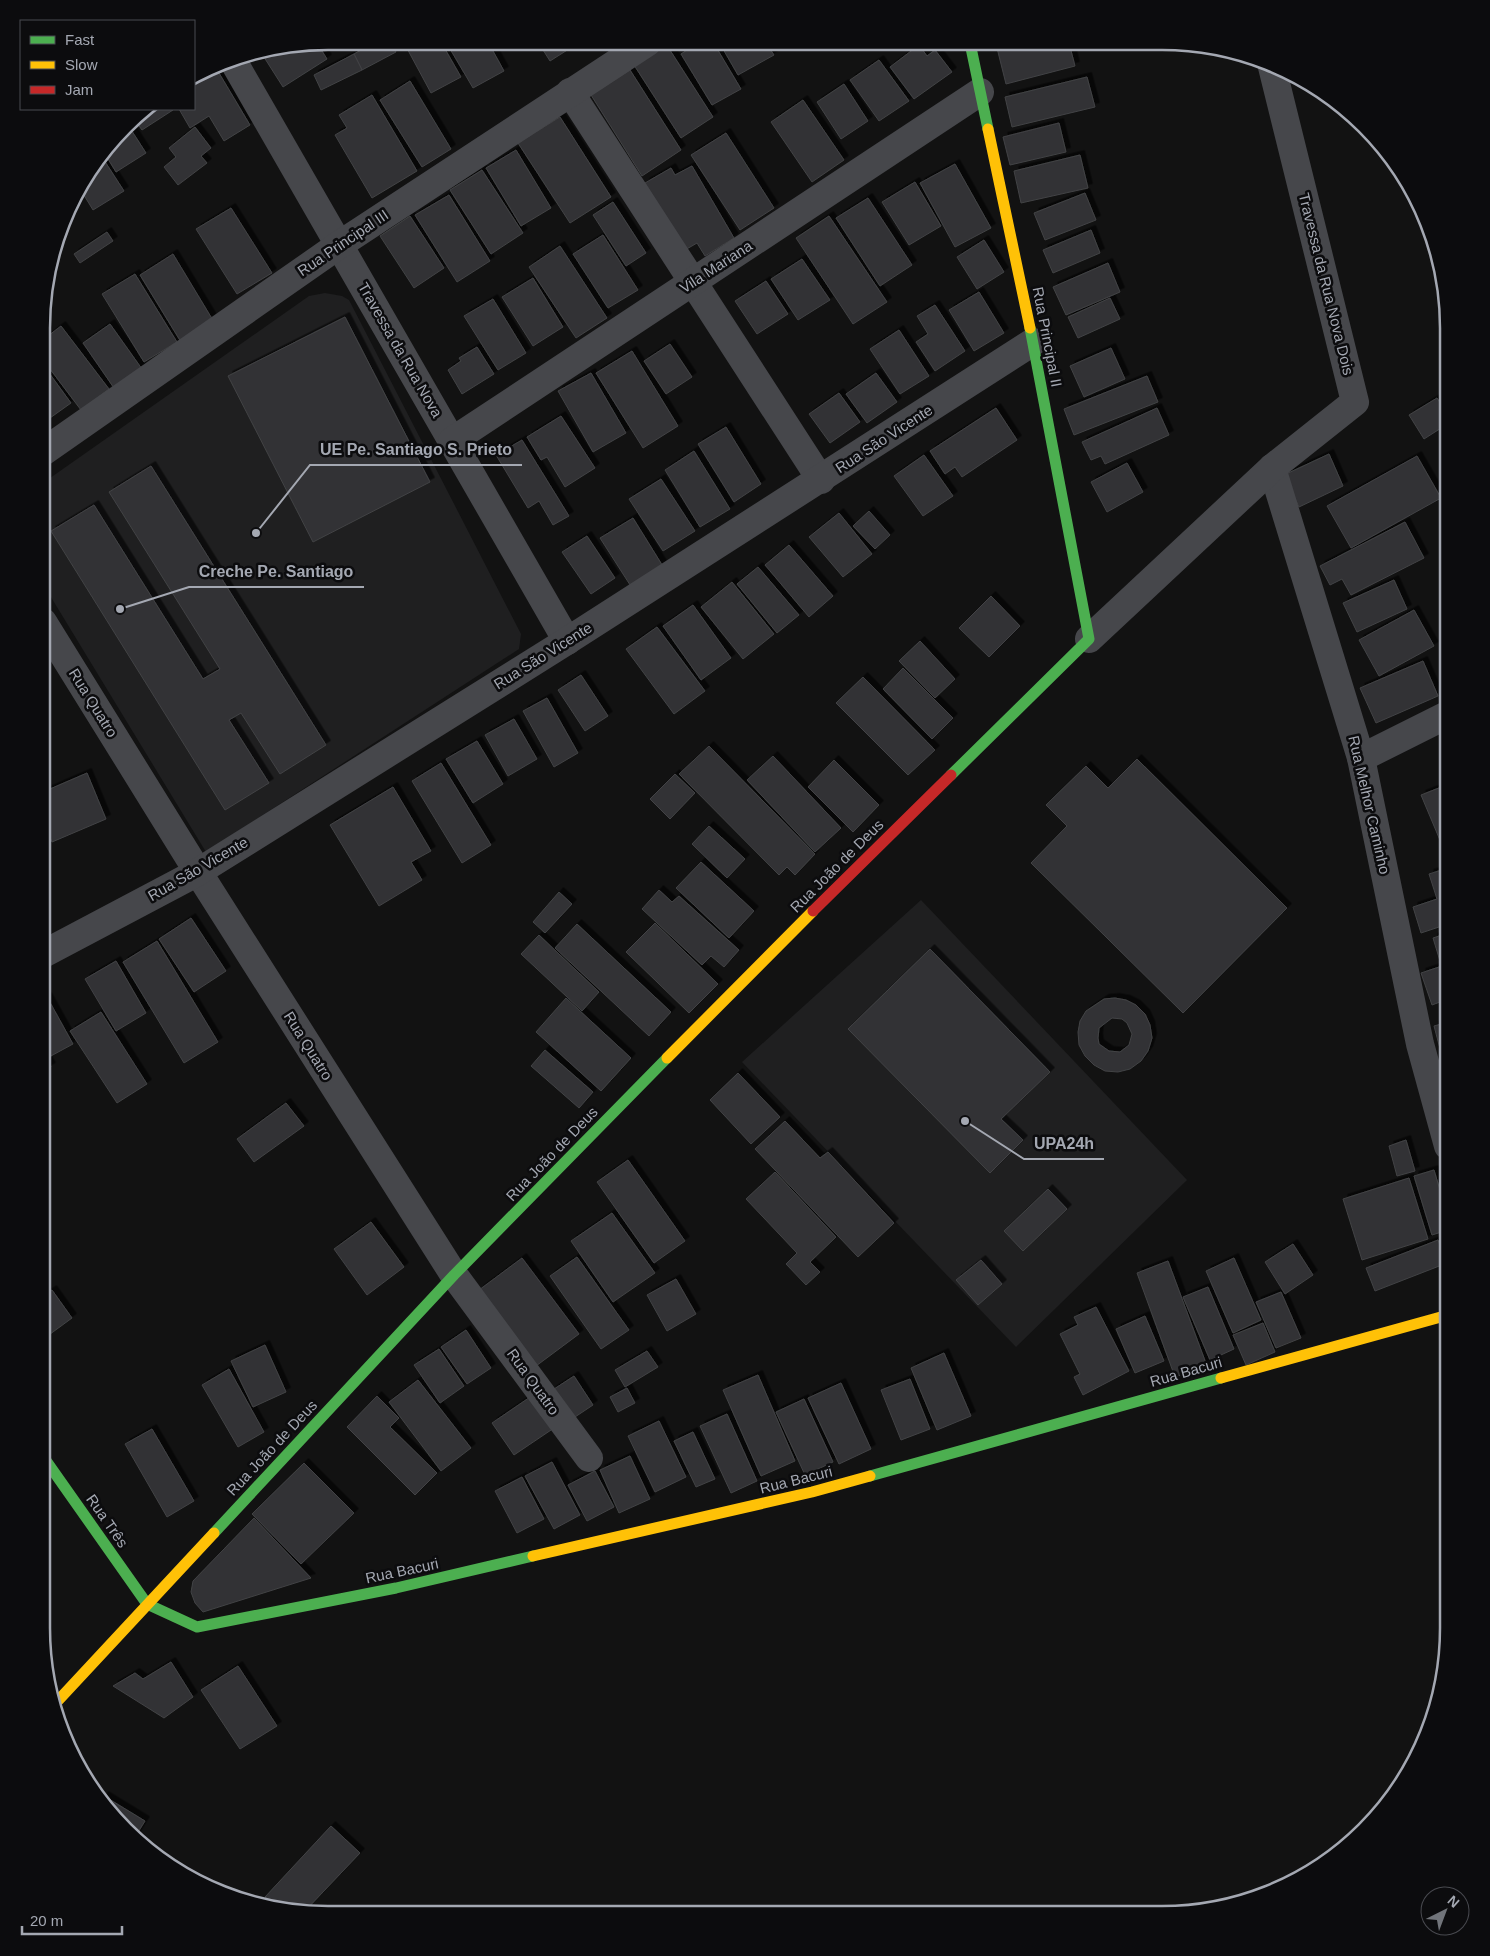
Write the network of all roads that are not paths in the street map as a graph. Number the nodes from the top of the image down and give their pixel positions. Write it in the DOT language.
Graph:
graph roads {
  1 [pos="636,50"];
  2 [pos="971,50"];
  3 [pos="236,66"];
  4 [pos="1274,74"];
  5 [pos="570,92"];
  6 [pos="980,92"];
  7 [pos="339,245"];
  8 [pos="692,282"];
  9 [pos="1033,342"];
  10 [pos="452,441"];
  11 [pos="50,448"];
  12 [pos="1272,468"];
  13 [pos="821,480"];
  14 [pos="50,633"];
  15 [pos="1089,639"];
  16 [pos="567,641"];
  17 [pos="1440,718"];
  18 [pos="1361,758"];
  19 [pos="198,872"];
  20 [pos="50,950"];
  21 [pos="1440,1117"];
  22 [pos="454,1275"];
  23 [pos="1440,1317"];
  24 [pos="589,1458"];
  25 [pos="50,1466"];
  26 [pos="147,1604"];
  27 [pos="59,1700"];
  1 -- 5 [label="street, Rua Principal III"];
  2 -- 6 [label="street, Rua Principal II"];
  3 -- 7 [label="street, Travessa da Rua Nova"];
  4 -- 12 [label="street, Travessa da Rua Nova Dois"];
  5 -- 7 [label="street, Rua Principal III"];
  5 -- 8 [label="street"];
  6 -- 8 [label="street, Vila Mariana"];
  6 -- 9 [label="street, Rua Principal II"];
  7 -- 10 [label="street, Travessa da Rua Nova"];
  7 -- 11 [label="street, Rua Principal III"];
  8 -- 10 [label="street, Vila Mariana"];
  8 -- 13 [label="street"];
  9 -- 13 [label="street, Rua São Vicente"];
  9 -- 15 [label="street, Rua Principal II"];
  10 -- 16 [label="street, Travessa da Rua Nova"];
  12 -- 15 [label="street"];
  12 -- 18 [label="street, Rua Melhor Caminho"];
  13 -- 16 [label="street, Rua São Vicente"];
  14 -- 19 [label="street, Rua Quatro"];
  15 -- 22 [label="street, Rua João de Deus"];
  16 -- 19 [label="street, Rua São Vicente"];
  17 -- 18 [label="street"];
  18 -- 21 [label="street, Rua Melhor Caminho"];
  19 -- 20 [label="street, Rua São Vicente"];
  19 -- 22 [label="street, Rua Quatro"];
  22 -- 24 [label="street, Rua Quatro"];
  22 -- 26 [label="street, Rua João de Deus"];
  23 -- 26 [label="street, Rua Bacuri"];
  25 -- 26 [label="street, Rua Três"];
  26 -- 27 [label="street, Rua João de Deus"];
}
